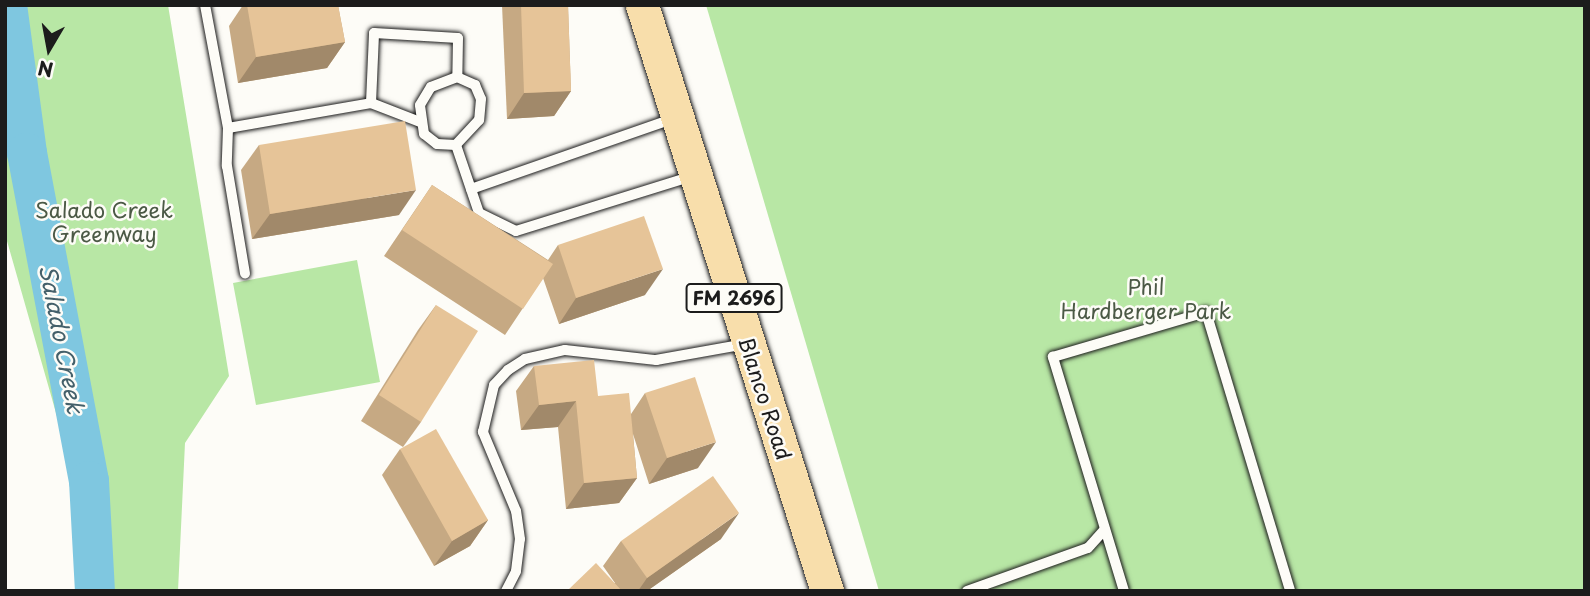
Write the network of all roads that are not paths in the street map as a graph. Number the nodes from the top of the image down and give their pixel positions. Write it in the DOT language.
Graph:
graph roads {
  1 [pos="205,5"];
  2 [pos="642,5"];
  3 [pos="457,77"];
  4 [pos="371,103"];
  5 [pos="678,117"];
  6 [pos="420,122"];
  7 [pos="228,128"];
  8 [pos="456,145"];
  9 [pos="696,175"];
  10 [pos="471,189"];
  11 [pos="245,274"];
  12 [pos="749,344"];
  13 [pos="1105,529"];
  14 [pos="506,591"];
  15 [pos="827,591"];
  16 [pos="967,591"];
  17 [pos="1124,591"];
  18 [pos="1290,591"];
  1 -- 7 [label="lane"];
  2 -- 5 [label="main road, Blanco Road / FM 2696"];
  3 -- 4 [label="lane"];
  3 -- 6 [label="lane"];
  3 -- 8 [label="lane"];
  4 -- 6 [label="lane"];
  4 -- 7 [label="lane"];
  5 -- 9 [label="main road, Blanco Road / FM 2696"];
  5 -- 10 [label="lane"];
  6 -- 8 [label="lane"];
  7 -- 11 [label="lane"];
  8 -- 10 [label="lane"];
  9 -- 10 [label="lane"];
  9 -- 12 [label="main road, Blanco Road / FM 2696"];
  12 -- 14 [label="lane"];
  12 -- 15 [label="main road, Blanco Road / FM 2696"];
  13 -- 16 [label="lane"];
  13 -- 17 [label="lane"];
  13 -- 18 [label="lane"];
}
